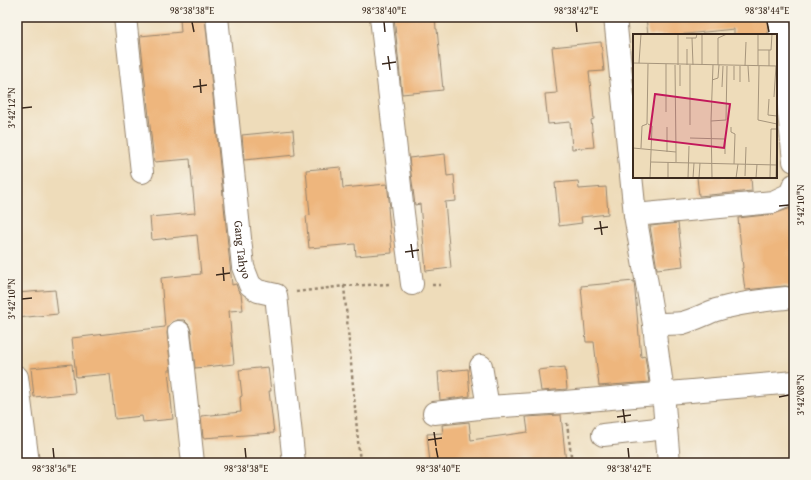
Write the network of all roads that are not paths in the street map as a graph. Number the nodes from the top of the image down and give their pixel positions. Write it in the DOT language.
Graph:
graph roads {
  1 [pos="125,17"];
  2 [pos="217,17"];
  3 [pos="381,17"];
  4 [pos="615,17"];
  5 [pos="779,17"];
  6 [pos="794,161"];
  7 [pos="142,172"];
  8 [pos="794,185"];
  9 [pos="635,215"];
  10 [pos="412,284"];
  11 [pos="786,298"];
  12 [pos="654,324"];
  13 [pos="179,332"];
  14 [pos="481,366"];
  15 [pos="17,377"];
  16 [pos="794,382"];
  17 [pos="664,393"];
  18 [pos="488,407"];
  19 [pos="434,413"];
  20 [pos="666,428"];
  21 [pos="603,435"];
  22 [pos="28,463"];
  23 [pos="193,463"];
  24 [pos="294,463"];
  25 [pos="669,463"];
  1 -- 7 [label="street"];
  2 -- 24 [label="street, Gang Tahyo"];
  3 -- 10 [label="street"];
  4 -- 9 [label="street"];
  5 -- 6 [label="street"];
  8 -- 9 [label="street"];
  9 -- 12 [label="street"];
  11 -- 12 [label="street"];
  12 -- 17 [label="street"];
  13 -- 23 [label="street"];
  14 -- 18 [label="street"];
  15 -- 22 [label="street"];
  16 -- 17 [label="street"];
  17 -- 18 [label="street"];
  17 -- 20 [label="street"];
  18 -- 19 [label="street"];
  20 -- 21 [label="street"];
  20 -- 25 [label="street"];
}
